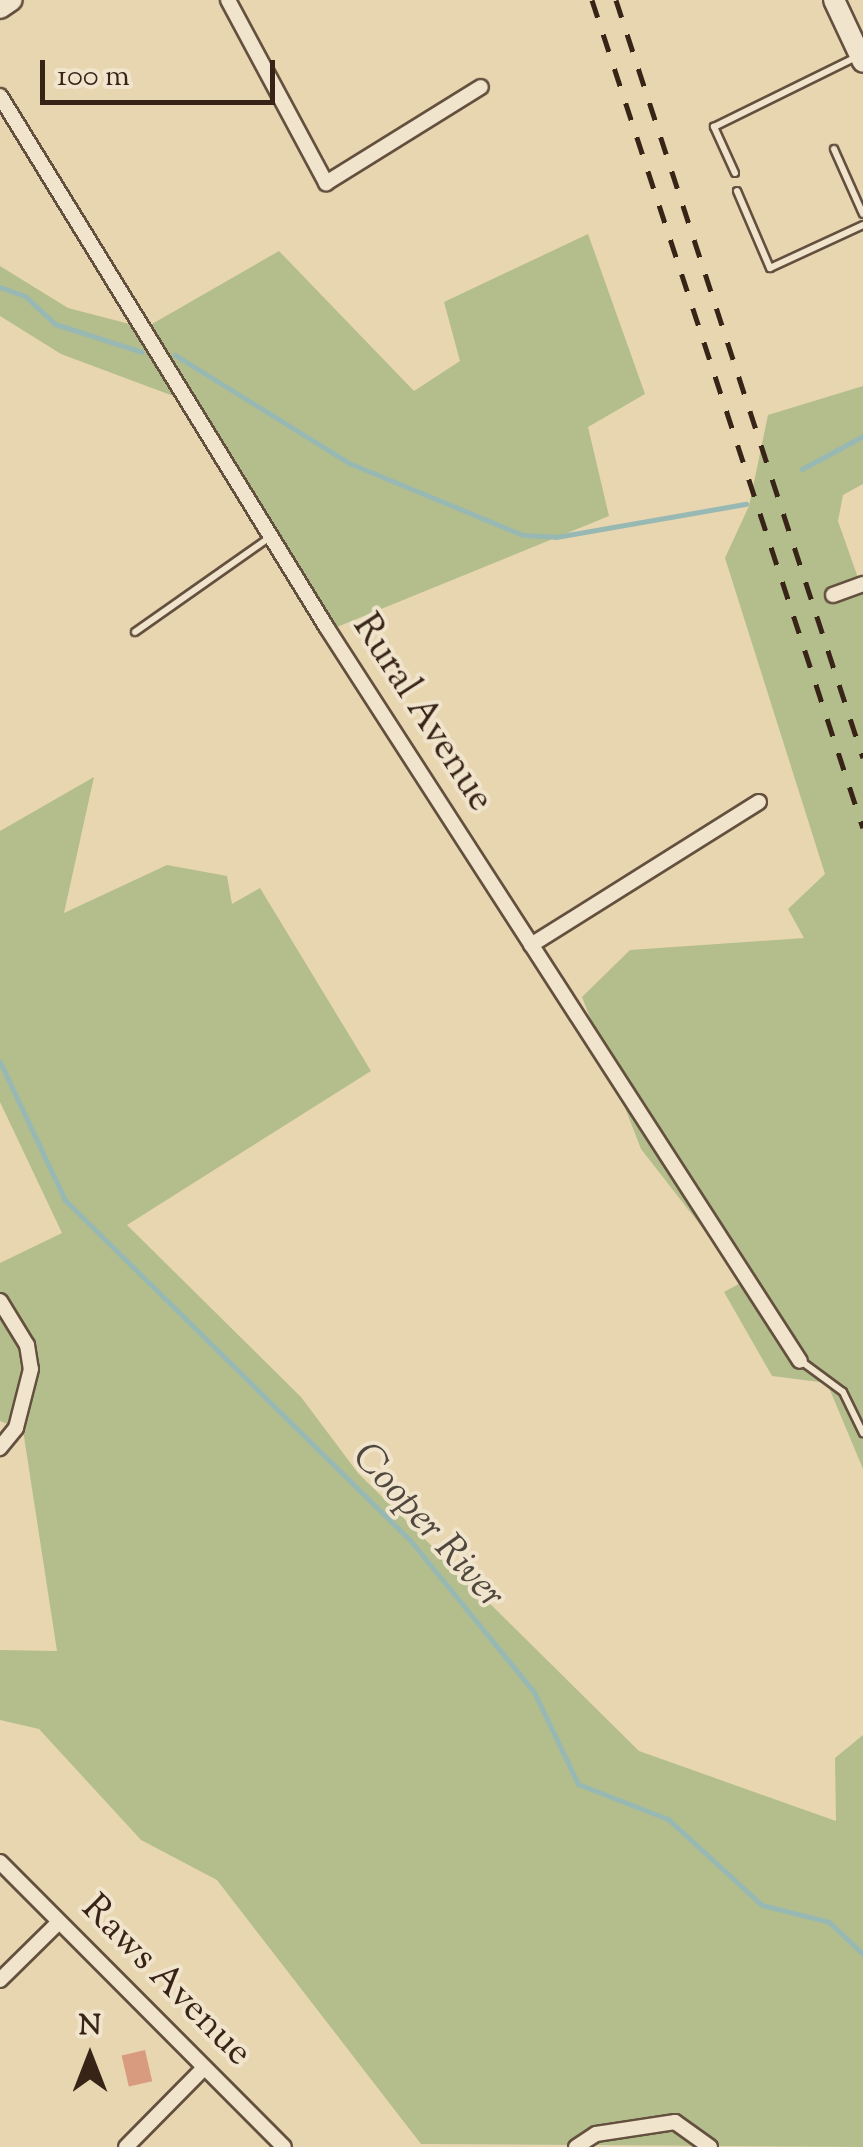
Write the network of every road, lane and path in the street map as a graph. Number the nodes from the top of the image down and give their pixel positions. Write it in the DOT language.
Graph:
graph roads {
  1 [pos="12,0"];
  2 [pos="228,0"];
  3 [pos="834,0"];
  4 [pos="0,8"];
  5 [pos="862,58"];
  6 [pos="481,87"];
  7 [pos="0,96"];
  8 [pos="834,150"];
  9 [pos="735,173"];
  10 [pos="737,191"];
  11 [pos="863,214"];
  12 [pos="863,225"];
  13 [pos="271,536"];
  14 [pos="863,584"];
  15 [pos="834,595"];
  16 [pos="136,632"];
  17 [pos="758,802"];
  18 [pos="531,945"];
  19 [pos="0,1300"];
  20 [pos="800,1360"];
  21 [pos="863,1433"];
  22 [pos="0,1448"];
  23 [pos="0,1862"];
  24 [pos="59,1922"];
  25 [pos="0,1980"];
  26 [pos="204,2068"];
  27 [pos="126,2147"];
  28 [pos="284,2147"];
  29 [pos="576,2147"];
  30 [pos="710,2147"];
  1 -- 4 [label="main road"];
  2 -- 6 [label="street"];
  3 -- 5 [label="main road"];
  5 -- 9 [label="lane"];
  7 -- 13 [label="street, Rural Avenue"];
  8 -- 11 [label="lane"];
  10 -- 12 [label="lane"];
  13 -- 16 [label="lane"];
  13 -- 18 [label="street, Rural Avenue"];
  14 -- 15 [label="street"];
  17 -- 18 [label="street"];
  18 -- 20 [label="street, Rural Avenue"];
  19 -- 22 [label="street"];
  20 -- 21 [label="lane"];
  23 -- 24 [label="street, Raws Avenue"];
  24 -- 25 [label="street"];
  24 -- 26 [label="street, Raws Avenue"];
  26 -- 27 [label="street"];
  26 -- 28 [label="street, Raws Avenue"];
  29 -- 30 [label="street"];
}
